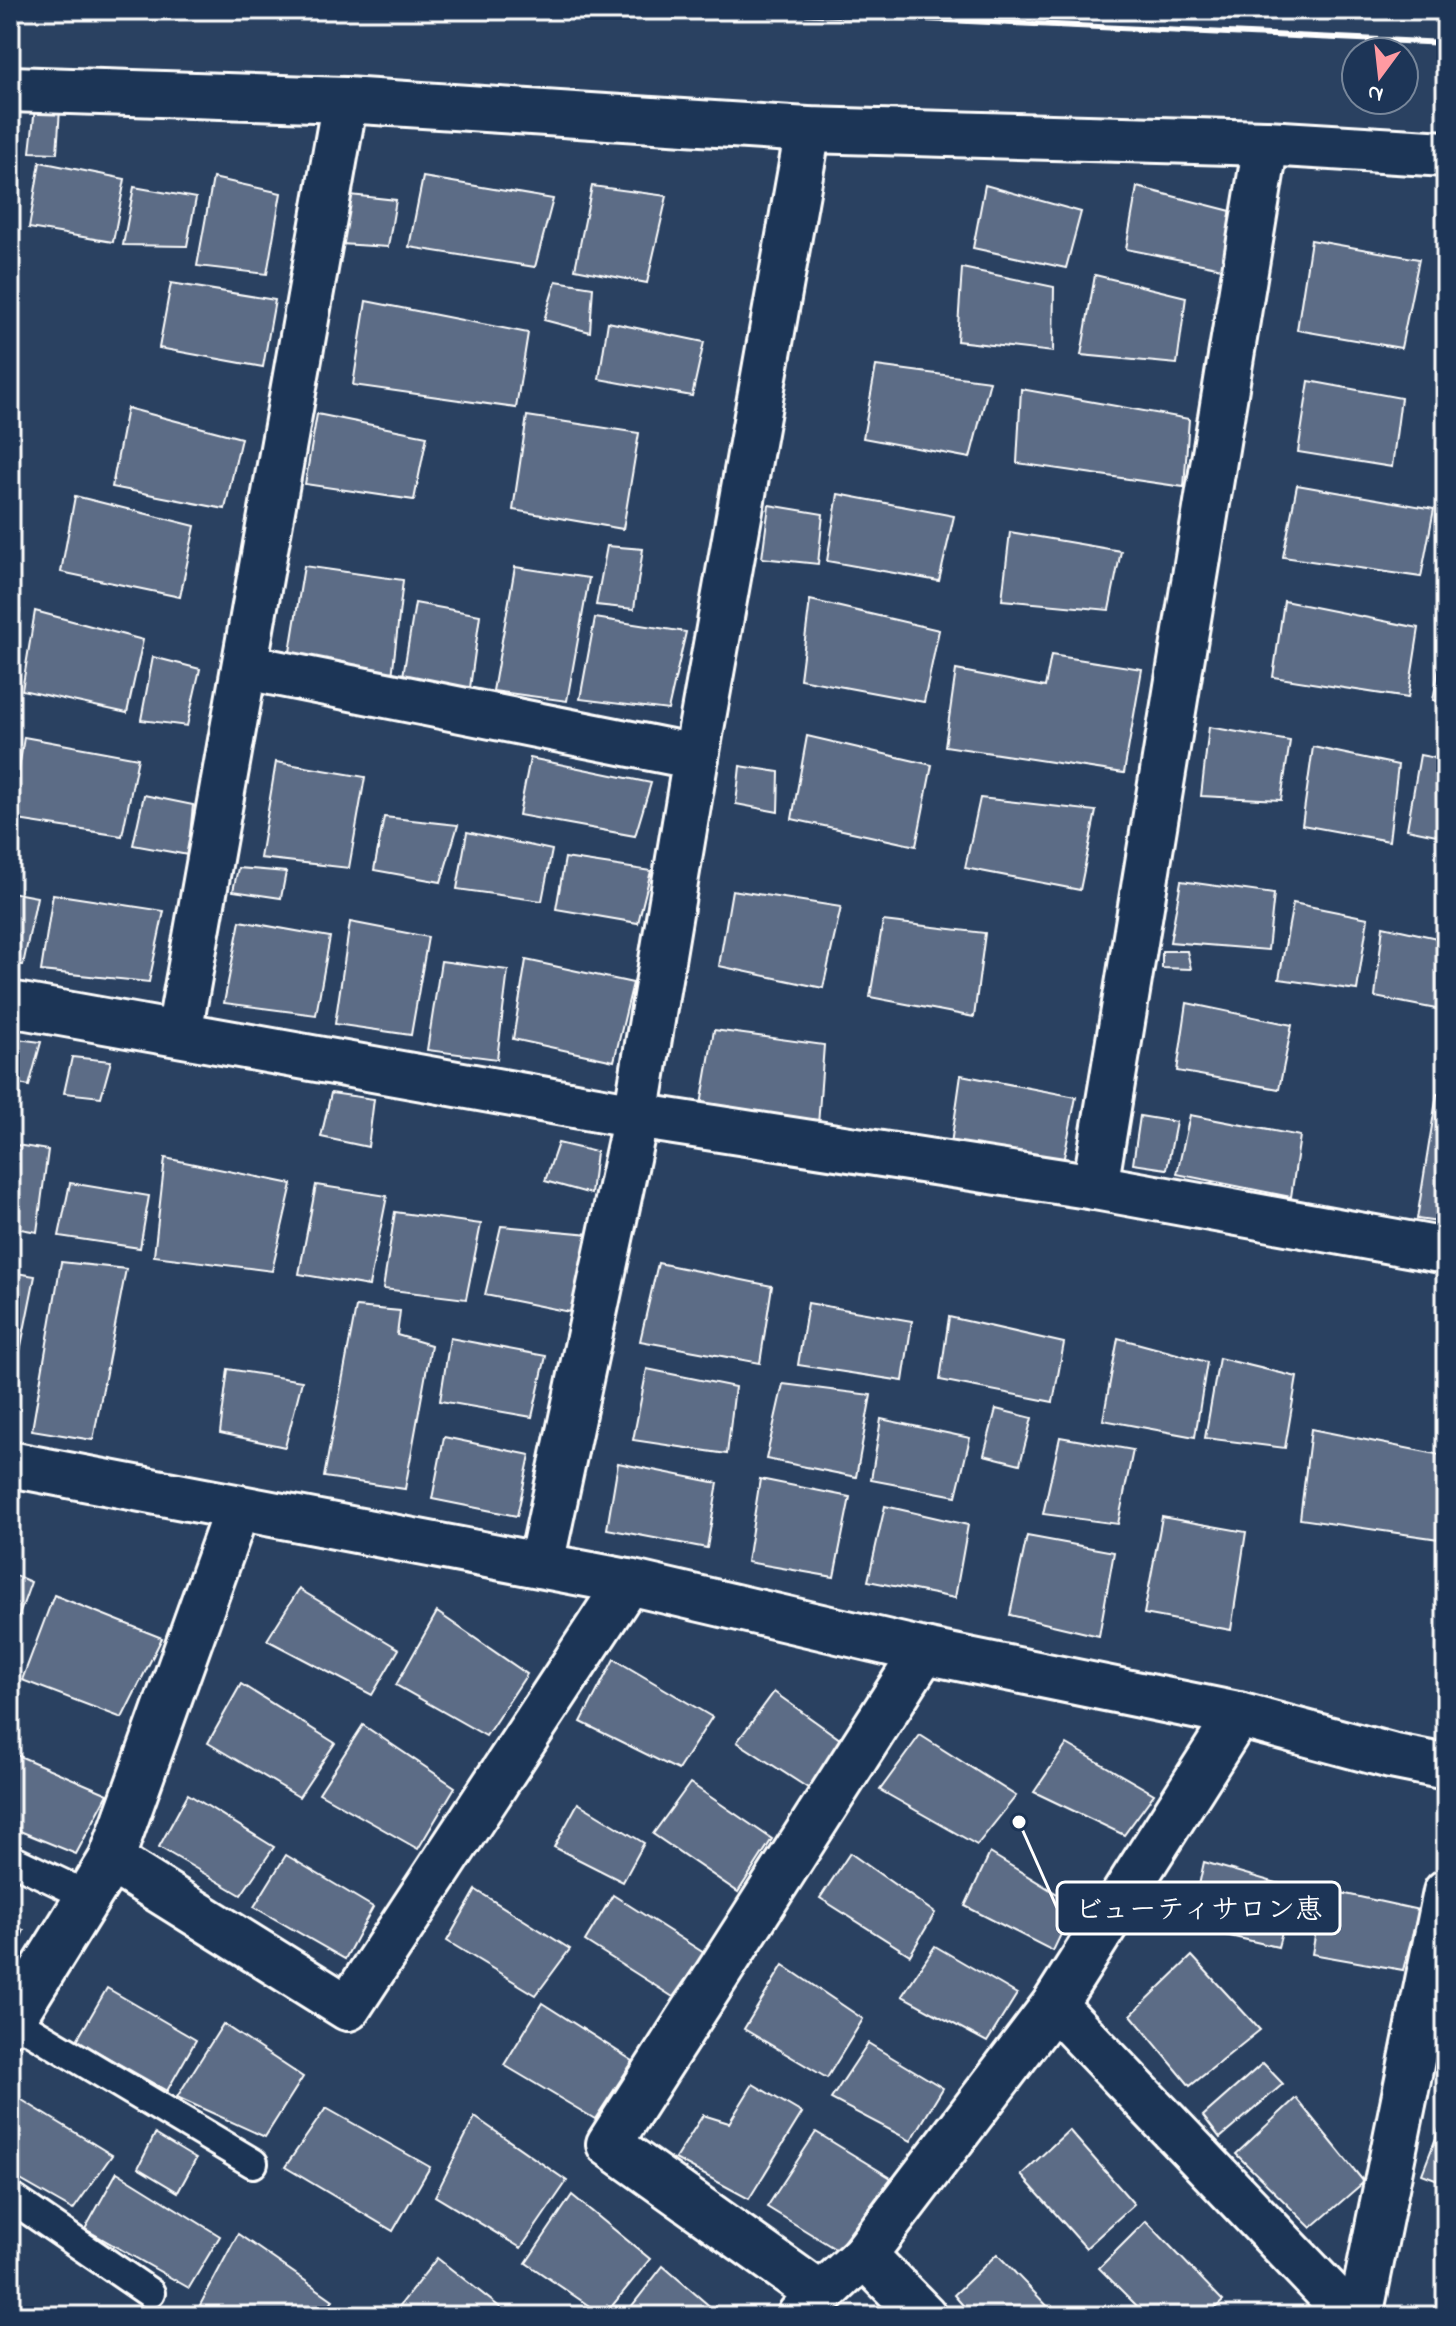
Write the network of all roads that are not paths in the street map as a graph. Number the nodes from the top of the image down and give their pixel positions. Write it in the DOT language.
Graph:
graph roads {
  1 [pos="10,89"];
  2 [pos="345,100"];
  3 [pos="808,130"];
  4 [pos="1266,143"];
  5 [pos="1446,154"];
  6 [pos="246,667"];
  7 [pos="696,757"];
  8 [pos="10,1004"];
  9 [pos="179,1033"];
  10 [pos="636,1116"];
  11 [pos="1095,1187"];
  12 [pos="1446,1251"];
  13 [pos="10,1464"];
  14 [pos="237,1509"];
  15 [pos="541,1564"];
  16 [pos="628,1582"];
  17 [pos="924,1651"];
  18 [pos="1238,1715"];
  19 [pos="1446,1767"];
  20 [pos="10,1859"];
  21 [pos="100,1878"];
  22 [pos="1446,1892"];
  23 [pos="1054,2005"];
  24 [pos="11,2021"];
  25 [pos="253,2163"];
  26 [pos="10,2197"];
  27 [pos="864,2255"];
  28 [pos="150,2293"];
  29 [pos="810,2306"];
  30 [pos="924,2316"];
  31 [pos="1351,2316"];
  32 [pos="1360,2316"];
  1 -- 2 [label="street"];
  2 -- 3 [label="street"];
  2 -- 6 [label="street"];
  3 -- 4 [label="street"];
  3 -- 7 [label="street"];
  4 -- 5 [label="street"];
  4 -- 11 [label="street"];
  6 -- 7 [label="street"];
  6 -- 9 [label="street"];
  7 -- 10 [label="street"];
  8 -- 9 [label="street"];
  9 -- 10 [label="street"];
  10 -- 11 [label="street"];
  10 -- 15 [label="street"];
  11 -- 12 [label="street"];
  13 -- 14 [label="street"];
  14 -- 15 [label="street"];
  14 -- 21 [label="street"];
  15 -- 16 [label="street"];
  16 -- 17 [label="street"];
  16 -- 21 [label="street"];
  17 -- 18 [label="street"];
  17 -- 29 [label="street"];
  18 -- 19 [label="street"];
  18 -- 23 [label="street"];
  20 -- 21 [label="lane"];
  21 -- 24 [label="street"];
  22 -- 32 [label="street"];
  23 -- 27 [label="street"];
  23 -- 31 [label="street"];
  24 -- 25 [label="lane"];
  26 -- 28 [label="lane"];
  27 -- 29 [label="street"];
  27 -- 30 [label="street"];
}
